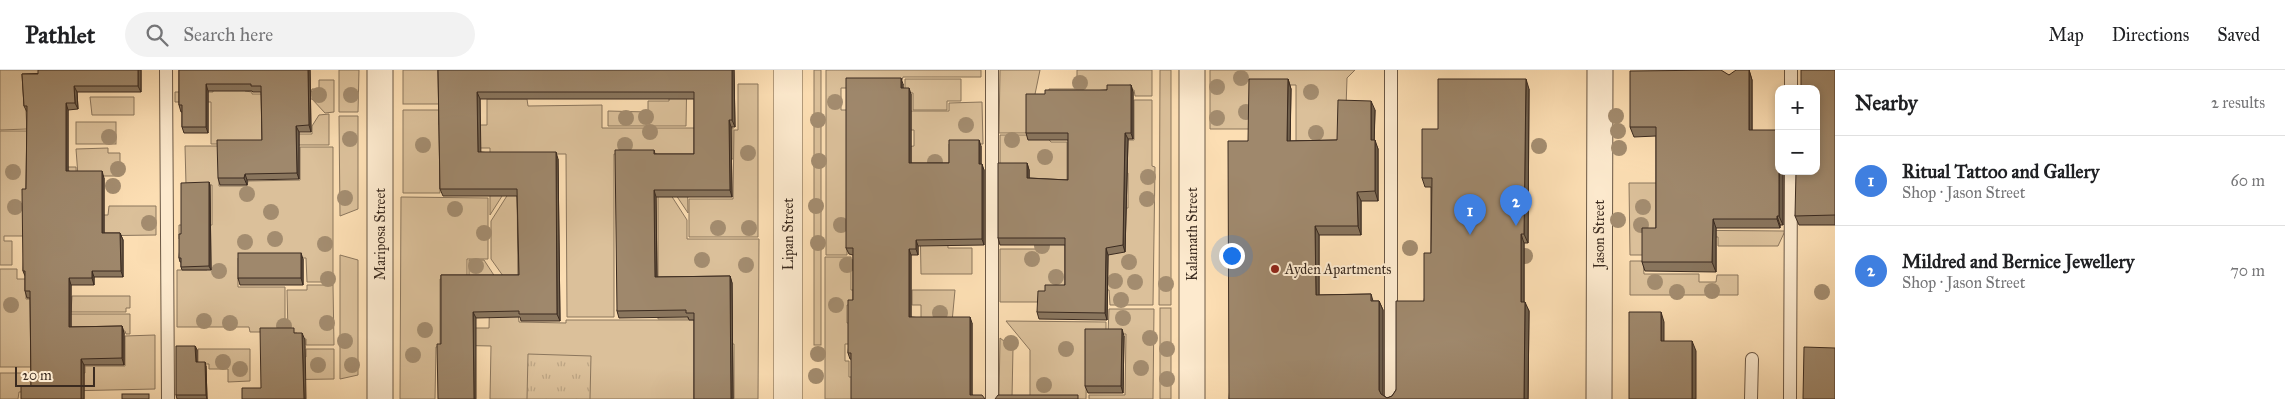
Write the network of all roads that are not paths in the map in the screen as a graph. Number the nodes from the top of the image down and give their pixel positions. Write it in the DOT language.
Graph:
graph roads {
  1 [pos="166,70"];
  2 [pos="380,70"];
  3 [pos="788,70"];
  4 [pos="992,70"];
  5 [pos="1192,70"];
  6 [pos="1391,70"];
  7 [pos="1600,70"];
  8 [pos="1792,70"];
  9 [pos="1791,85"];
  10 [pos="1791,175"];
  11 [pos="1752,359"];
  12 [pos="168,399"];
  13 [pos="380,399"];
  14 [pos="788,399"];
  15 [pos="992,399"];
  16 [pos="1192,399"];
  17 [pos="1391,399"];
  18 [pos="1599,399"];
  19 [pos="1751,399"];
  20 [pos="1790,399"];
  1 -- 12 [label="lane"];
  2 -- 13 [label="street, Mariposa Street"];
  3 -- 14 [label="street, Lipan Street"];
  4 -- 15 [label="lane"];
  5 -- 16 [label="street, Kalamath Street"];
  6 -- 17 [label="lane"];
  7 -- 18 [label="street, Jason Street"];
  8 -- 9 [label="lane"];
  10 -- 20 [label="lane"];
  11 -- 19 [label="lane"];
}
